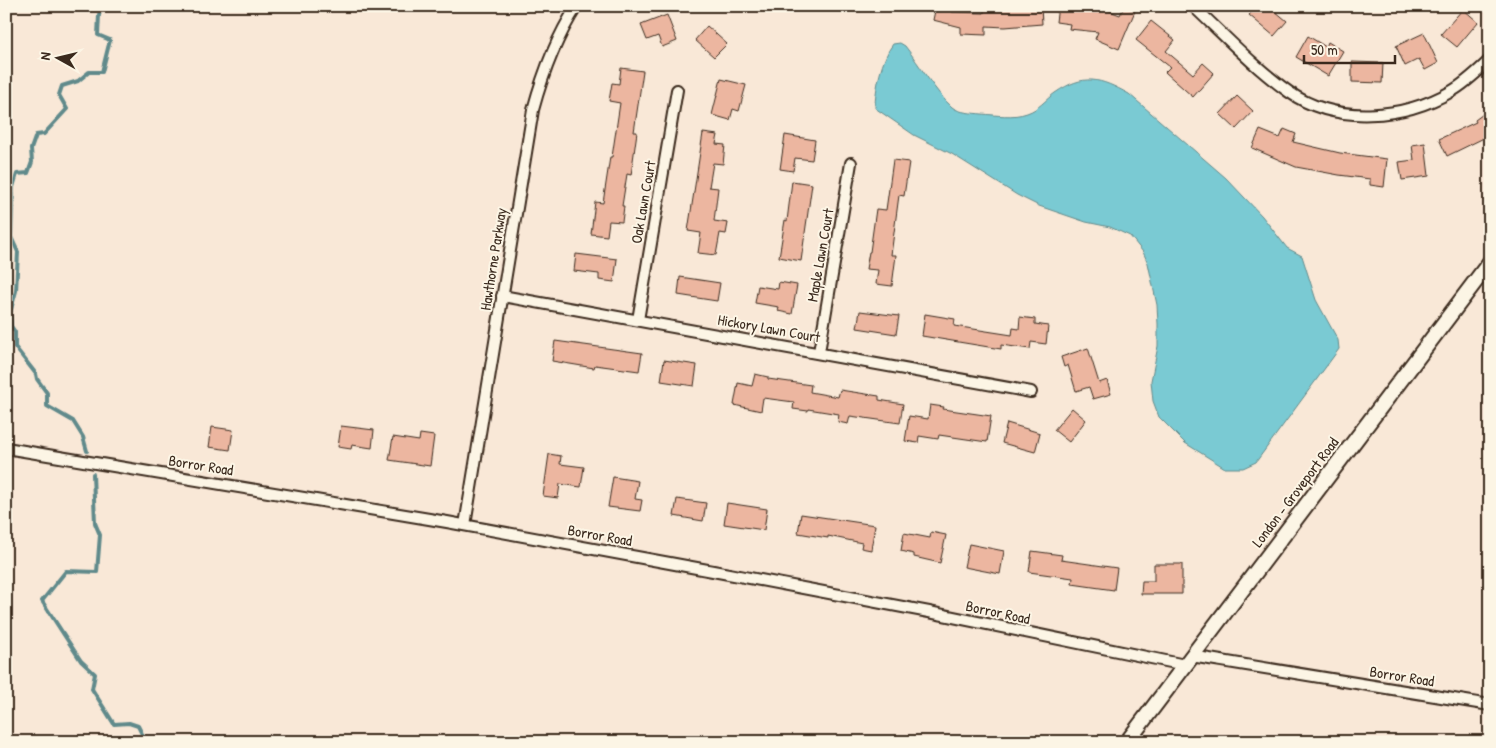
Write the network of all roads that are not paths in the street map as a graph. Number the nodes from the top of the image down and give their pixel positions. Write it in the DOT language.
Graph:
graph roads {
  1 [pos="577,6"];
  2 [pos="1193,6"];
  3 [pos="1490,60"];
  4 [pos="677,90"];
  5 [pos="851,163"];
  6 [pos="1490,262"];
  7 [pos="502,296"];
  8 [pos="638,320"];
  9 [pos="819,352"];
  10 [pos="1031,392"];
  11 [pos="6,448"];
  12 [pos="465,525"];
  13 [pos="1188,661"];
  14 [pos="1490,705"];
  15 [pos="1127,742"];
  1 -- 7 [label="street, Hawthorne Parkway"];
  2 -- 3 [label="street"];
  4 -- 8 [label="street, Oak Lawn Court"];
  5 -- 9 [label="street, Maple Lawn Court"];
  6 -- 13 [label="main road, London - Groveport Road"];
  7 -- 8 [label="street, Hickory Lawn Court"];
  7 -- 12 [label="street, Hawthorne Parkway"];
  8 -- 9 [label="street, Hickory Lawn Court"];
  9 -- 10 [label="street, Hickory Lawn Court"];
  11 -- 12 [label="street, Borror Road"];
  12 -- 13 [label="street, Borror Road"];
  13 -- 14 [label="street, Borror Road"];
  13 -- 15 [label="main road, London - Groveport Road"];
}
